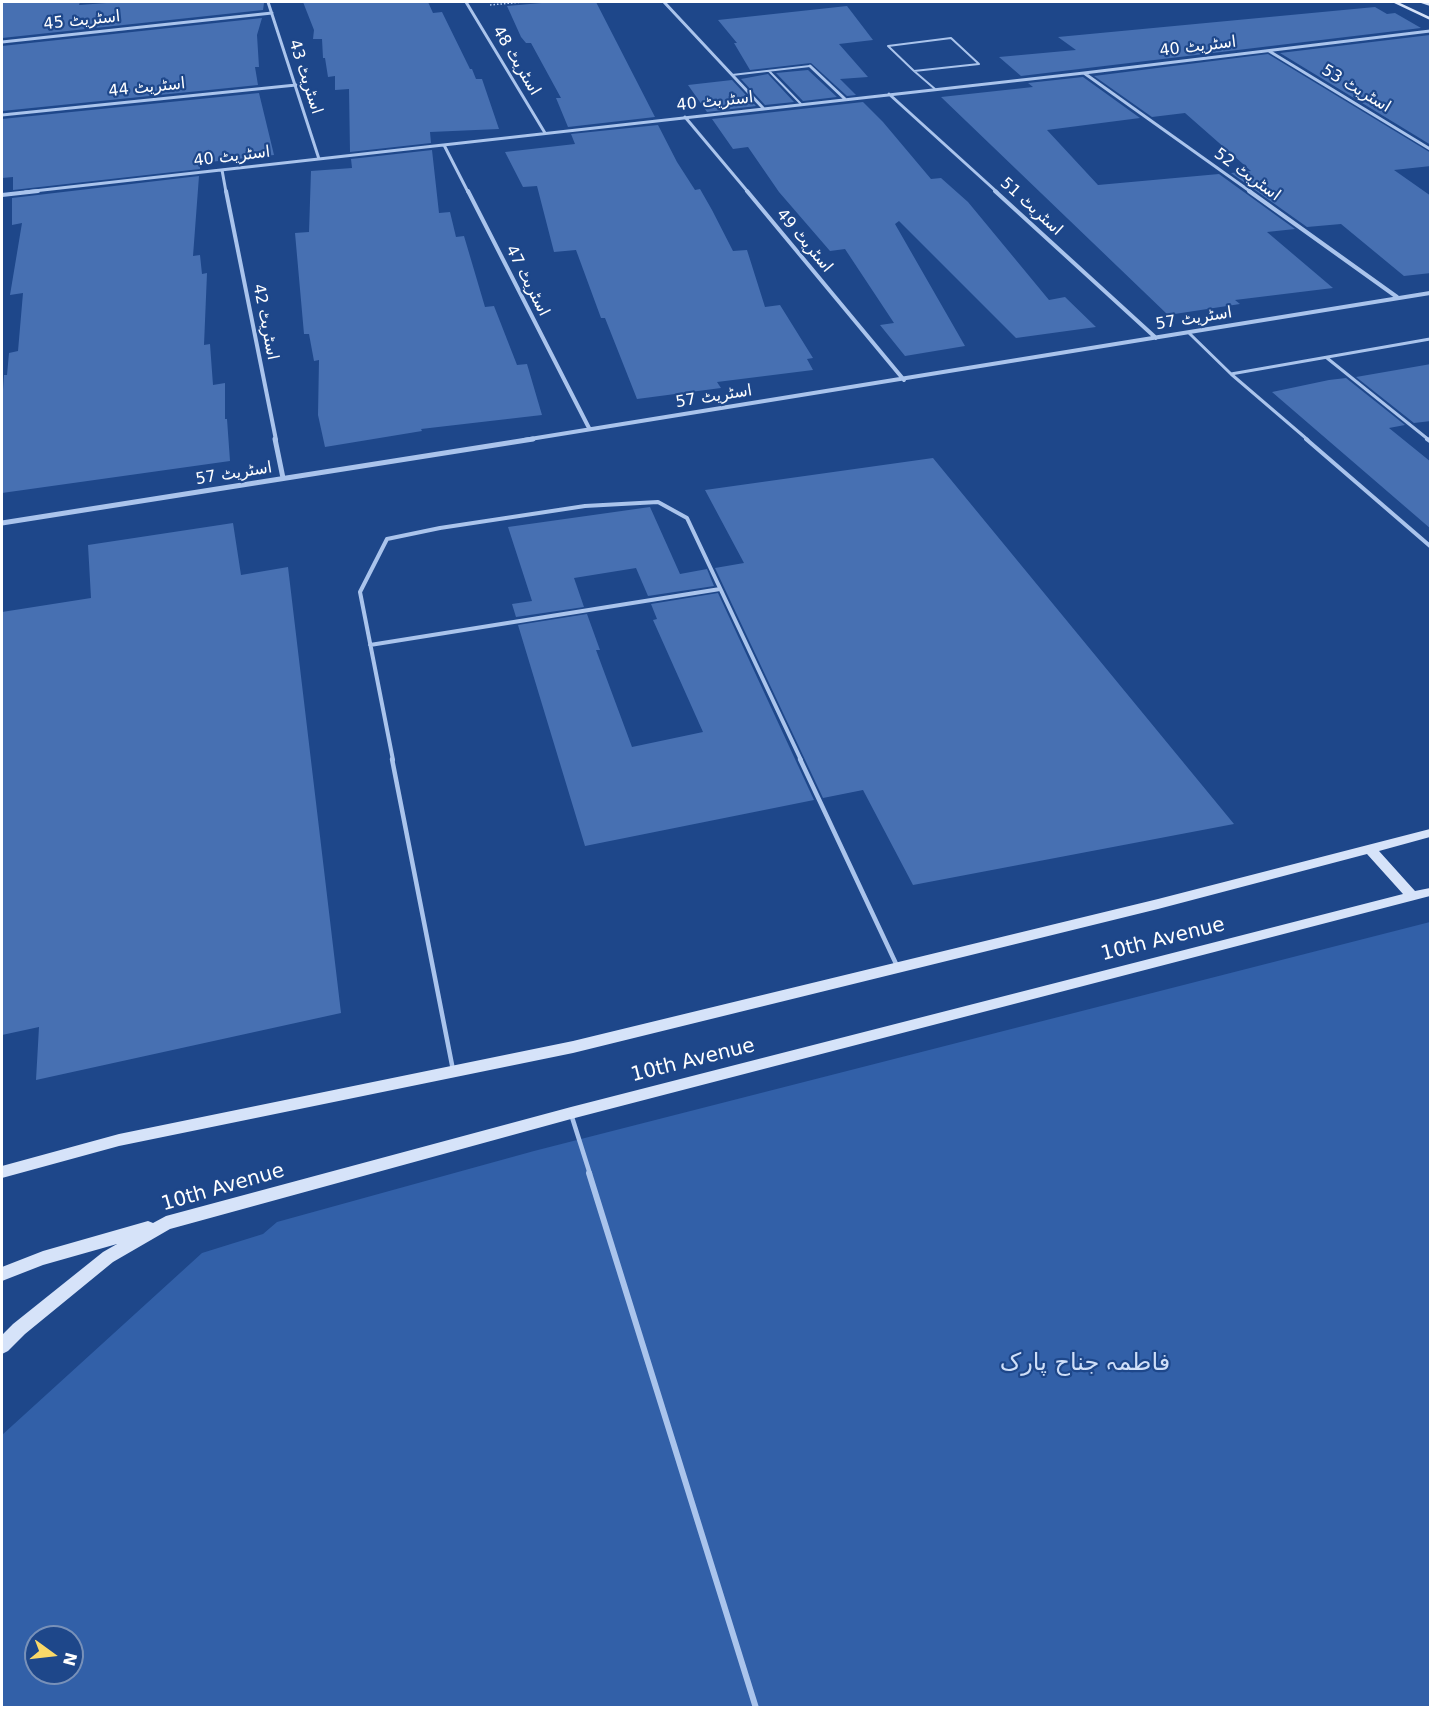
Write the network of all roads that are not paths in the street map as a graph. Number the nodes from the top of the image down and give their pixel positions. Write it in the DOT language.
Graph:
graph roads {
  1 [pos="268,2"];
  2 [pos="466,2"];
  3 [pos="664,2"];
  4 [pos="1395,2"];
  5 [pos="1422,2"];
  6 [pos="1431,5"];
  7 [pos="272,13"];
  8 [pos="1431,19"];
  9 [pos="1431,31"];
  10 [pos="2,42"];
  11 [pos="1268,51"];
  12 [pos="810,66"];
  13 [pos="770,71"];
  14 [pos="914,71"];
  15 [pos="1084,73"];
  16 [pos="732,75"];
  17 [pos="296,85"];
  18 [pos="935,89"];
  19 [pos="890,94"];
  20 [pos="845,99"];
  21 [pos="801,104"];
  22 [pos="763,108"];
  23 [pos="2,115"];
  24 [pos="685,117"];
  25 [pos="545,132"];
  26 [pos="444,145"];
  27 [pos="1431,149"];
  28 [pos="319,159"];
  29 [pos="222,170"];
  30 [pos="2,195"];
  31 [pos="1431,293"];
  32 [pos="1396,297"];
  33 [pos="1189,333"];
  34 [pos="1156,338"];
  35 [pos="1431,339"];
  36 [pos="1327,357"];
  37 [pos="1231,374"];
  38 [pos="904,380"];
  39 [pos="589,428"];
  40 [pos="1431,441"];
  41 [pos="283,478"];
  42 [pos="2,523"];
  43 [pos="1431,546"];
  44 [pos="720,589"];
  45 [pos="370,645"];
  46 [pos="1431,833"];
  47 [pos="1370,849"];
  48 [pos="1431,892"];
  49 [pos="1412,896"];
  50 [pos="898,968"];
  51 [pos="453,1071"];
  52 [pos="571,1113"];
  53 [pos="2,1172"];
  54 [pos="166,1223"];
  55 [pos="2,1274"];
  56 [pos="2,1346"];
  57 [pos="756,1707"];
  1 -- 7 [label="street, اسٹریٹ 43"];
  2 -- 25 [label="street, اسٹریٹ 48"];
  3 -- 16 [label="street"];
  4 -- 8 [label="main road"];
  5 -- 6 [label="main road"];
  7 -- 10 [label="street, اسٹریٹ 45"];
  7 -- 17 [label="street, اسٹریٹ 43"];
  9 -- 11 [label="street, اسٹریٹ 40"];
  11 -- 15 [label="street, اسٹریٹ 40"];
  11 -- 27 [label="street, اسٹریٹ 53"];
  12 -- 13 [label="lane"];
  12 -- 20 [label="street"];
  13 -- 16 [label="lane"];
  13 -- 21 [label="lane"];
  14 -- 14 [label="lane"];
  14 -- 18 [label="lane"];
  15 -- 18 [label="street, اسٹریٹ 40"];
  15 -- 32 [label="street, اسٹریٹ 52"];
  16 -- 22 [label="street"];
  17 -- 23 [label="street, اسٹریٹ 44"];
  17 -- 28 [label="street, اسٹریٹ 43"];
  18 -- 19 [label="street, اسٹریٹ 40"];
  19 -- 20 [label="street, اسٹریٹ 40"];
  19 -- 34 [label="street, اسٹریٹ 51"];
  20 -- 21 [label="street, اسٹریٹ 40"];
  21 -- 22 [label="street, اسٹریٹ 40"];
  22 -- 24 [label="street, اسٹریٹ 40"];
  24 -- 25 [label="street, اسٹریٹ 40"];
  24 -- 38 [label="street, اسٹریٹ 49"];
  25 -- 26 [label="street, اسٹریٹ 40"];
  26 -- 28 [label="street, اسٹریٹ 40"];
  26 -- 39 [label="street, اسٹریٹ 47"];
  28 -- 29 [label="street, اسٹریٹ 40"];
  29 -- 30 [label="street, اسٹریٹ 40"];
  29 -- 41 [label="street, اسٹریٹ 42"];
  31 -- 32 [label="street, اسٹریٹ 57"];
  32 -- 33 [label="street, اسٹریٹ 57"];
  33 -- 34 [label="street, اسٹریٹ 57"];
  33 -- 37 [label="lane"];
  34 -- 38 [label="street, اسٹریٹ 57"];
  35 -- 36 [label="lane"];
  36 -- 37 [label="lane"];
  36 -- 40 [label="lane"];
  37 -- 43 [label="lane"];
  38 -- 39 [label="street, اسٹریٹ 57"];
  39 -- 41 [label="street, اسٹریٹ 57"];
  41 -- 42 [label="street, اسٹریٹ 57"];
  44 -- 45 [label="lane"];
  44 -- 45 [label="lane"];
  44 -- 50 [label="lane"];
  45 -- 51 [label="lane"];
  46 -- 47 [label="main road, 10th Avenue"];
  47 -- 49 [label="main road"];
  47 -- 50 [label="main road, 10th Avenue"];
  48 -- 49 [label="main road, 10th Avenue"];
  49 -- 52 [label="main road, 10th Avenue"];
  50 -- 51 [label="main road, 10th Avenue"];
  51 -- 53 [label="main road, 10th Avenue"];
  52 -- 54 [label="main road, 10th Avenue"];
  52 -- 57 [label="lane"];
  54 -- 55 [label="main road"];
  54 -- 56 [label="main road, 10th Avenue"];
}
